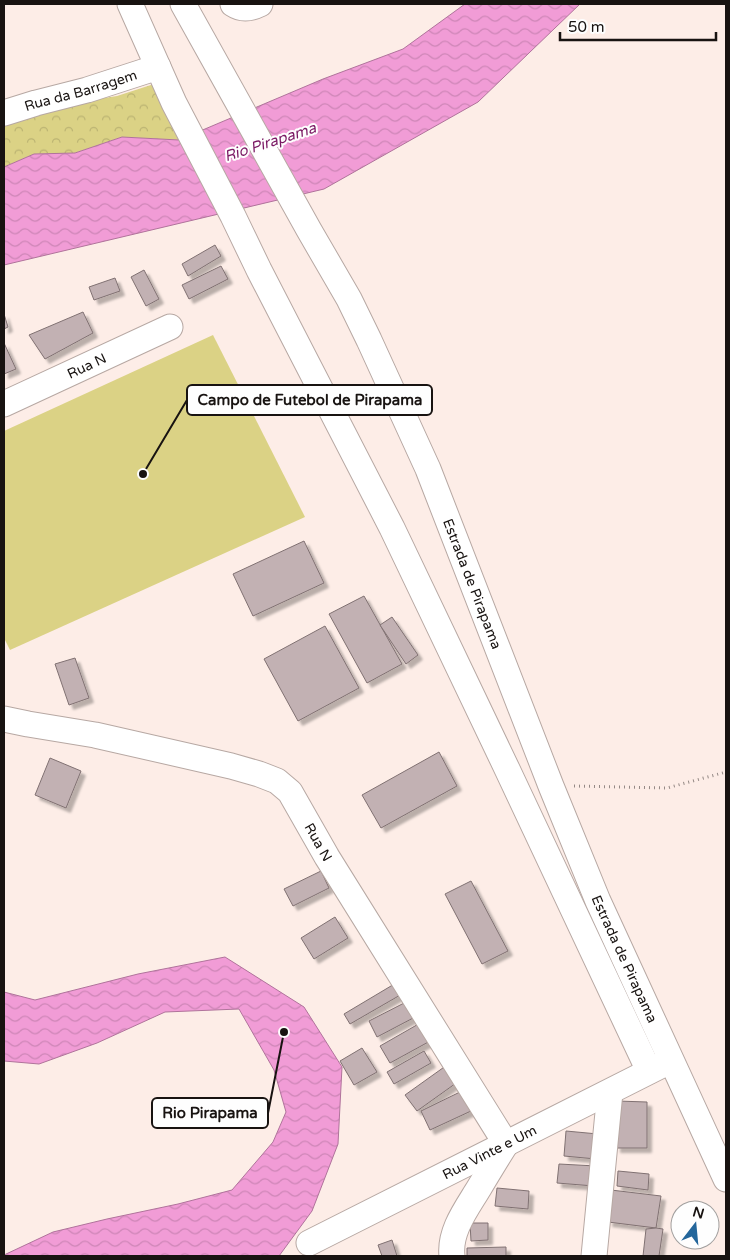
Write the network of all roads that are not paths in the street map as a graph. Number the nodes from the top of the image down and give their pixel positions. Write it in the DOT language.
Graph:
graph roads {
  1 [pos="130,4"];
  2 [pos="183,4"];
  3 [pos="233,4"];
  4 [pos="260,4"];
  5 [pos="158,67"];
  6 [pos="4,113"];
  7 [pos="170,327"];
  8 [pos="4,404"];
  9 [pos="4,719"];
  10 [pos="660,1066"];
  11 [pos="610,1092"];
  12 [pos="506,1144"];
  13 [pos="726,1179"];
  14 [pos="309,1243"];
  15 [pos="447,1254"];
  16 [pos="594,1256"];
  1 -- 5 [label="street"];
  2 -- 10 [label="street, Estrada de Pirapama"];
  3 -- 4 [label="street"];
  5 -- 6 [label="street, Rua da Barragem"];
  5 -- 10 [label="street"];
  7 -- 8 [label="street, Rua N"];
  9 -- 12 [label="street, Rua N"];
  10 -- 11 [label="street, Rua Vinte e Um"];
  10 -- 13 [label="street, Estrada de Pirapama"];
  11 -- 12 [label="street, Rua Vinte e Um"];
  11 -- 16 [label="street"];
  12 -- 14 [label="street, Rua Vinte e Um"];
  12 -- 15 [label="street"];
}
